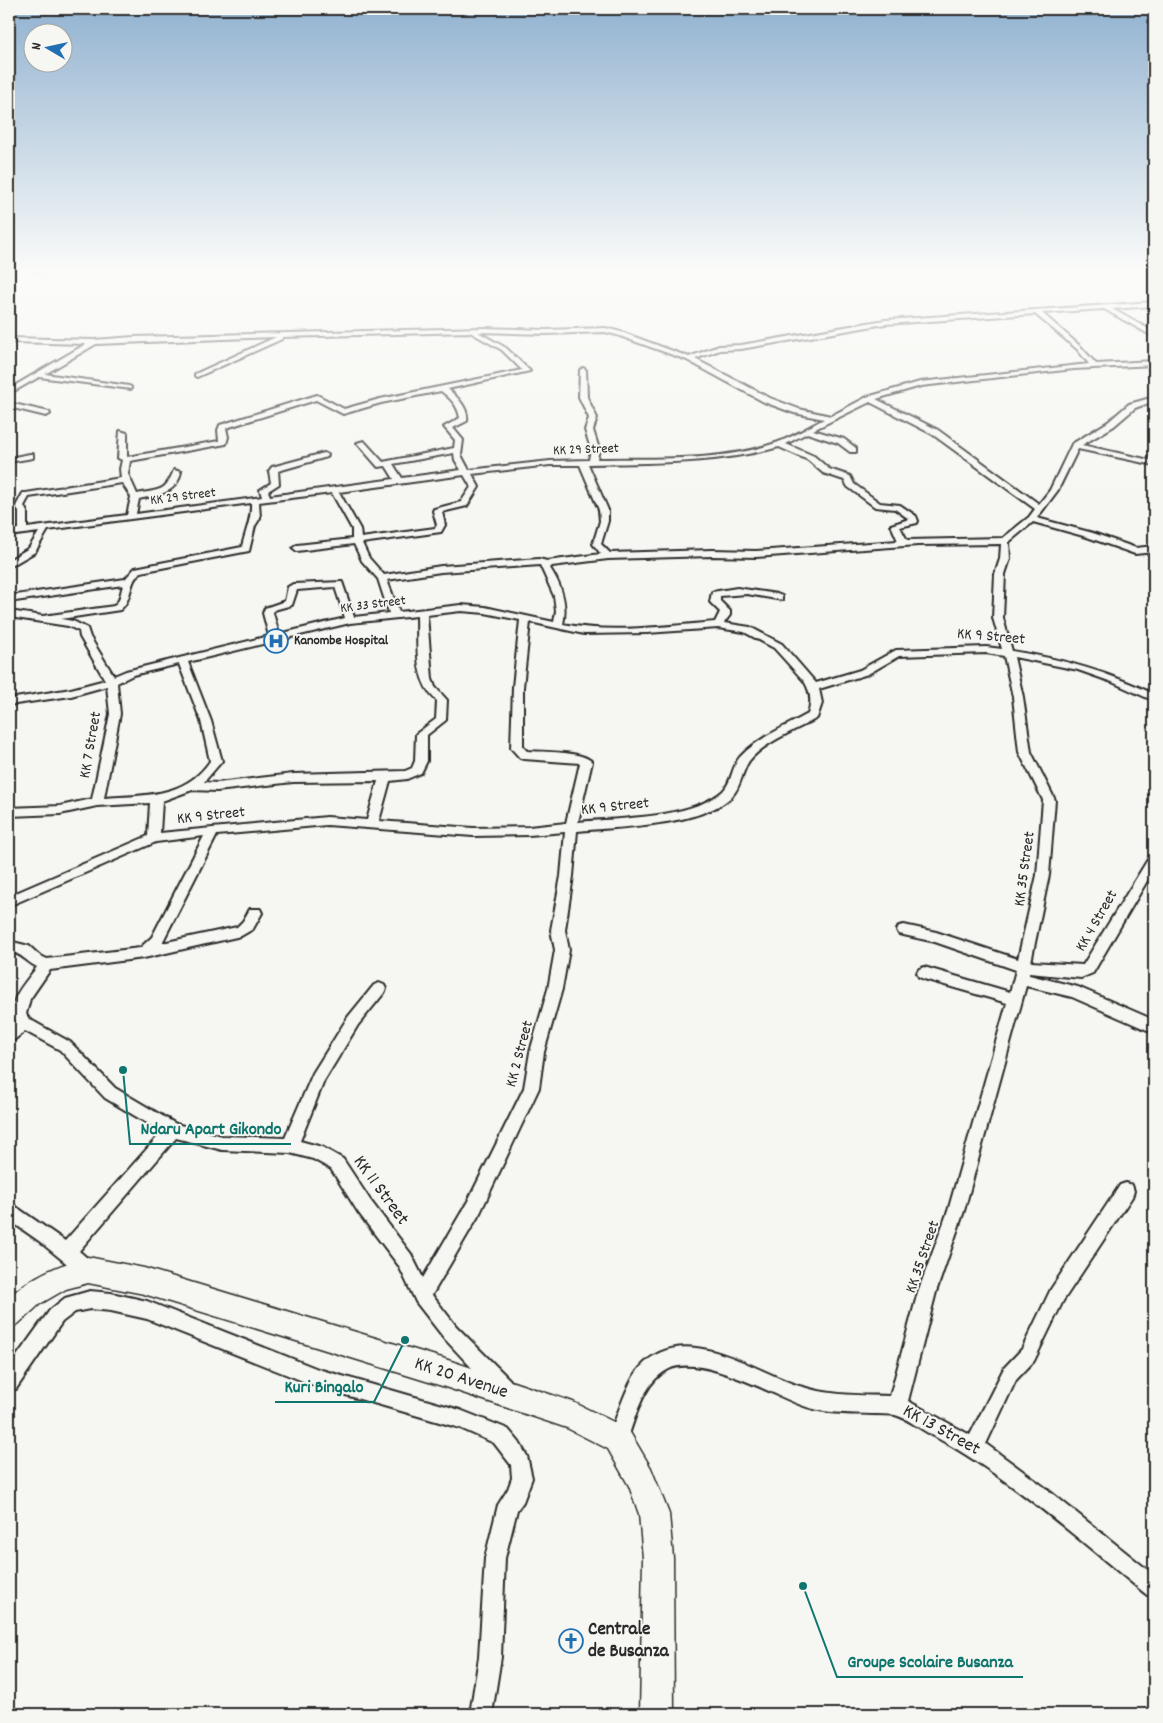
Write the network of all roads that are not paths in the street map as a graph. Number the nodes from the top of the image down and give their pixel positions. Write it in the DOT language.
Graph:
graph roads {
  1 [pos="78,351"];
  2 [pos="250,351"];
  3 [pos="507,351"];
  4 [pos="669,351"];
  5 [pos="710,351"];
  6 [pos="1081,351"];
  7 [pos="689,359"];
  8 [pos="1154,363"];
  9 [pos="1094,366"];
  10 [pos="583,370"];
  11 [pos="39,375"];
  12 [pos="197,375"];
  13 [pos="129,388"];
  14 [pos="442,388"];
  15 [pos="9,391"];
  16 [pos="870,399"];
  17 [pos="1154,399"];
  18 [pos="9,406"];
  19 [pos="1132,406"];
  20 [pos="1154,409"];
  21 [pos="46,414"];
  22 [pos="831,418"];
  23 [pos="807,431"];
  24 [pos="123,432"];
  25 [pos="361,443"];
  26 [pos="780,444"];
  27 [pos="1075,446"];
  28 [pos="456,450"];
  29 [pos="853,450"];
  30 [pos="324,455"];
  31 [pos="30,456"];
  32 [pos="127,459"];
  33 [pos="9,460"];
  34 [pos="584,462"];
  35 [pos="593,462"];
  36 [pos="388,463"];
  37 [pos="1154,463"];
  38 [pos="177,472"];
  39 [pos="468,472"];
  40 [pos="125,480"];
  41 [pos="400,482"];
  42 [pos="334,491"];
  43 [pos="135,497"];
  44 [pos="267,499"];
  45 [pos="255,501"];
  46 [pos="1039,508"];
  47 [pos="131,516"];
  48 [pos="1032,519"];
  49 [pos="46,527"];
  50 [pos="23,531"];
  51 [pos="9,533"];
  52 [pos="358,542"];
  53 [pos="1005,542"];
  54 [pos="904,543"];
  55 [pos="297,548"];
  56 [pos="1154,549"];
  57 [pos="608,556"];
  58 [pos="9,564"];
  59 [pos="547,564"];
  60 [pos="382,578"];
  61 [pos="128,581"];
  62 [pos="779,598"];
  63 [pos="9,599"];
  64 [pos="422,612"];
  65 [pos="9,614"];
  66 [pos="396,615"];
  67 [pos="46,618"];
  68 [pos="525,619"];
  69 [pos="350,620"];
  70 [pos="718,625"];
  71 [pos="558,626"];
  72 [pos="274,639"];
  73 [pos="1008,653"];
  74 [pos="183,661"];
  75 [pos="112,682"];
  76 [pos="813,687"];
  77 [pos="1154,698"];
  78 [pos="9,702"];
  79 [pos="385,777"];
  80 [pos="193,786"];
  81 [pos="156,799"];
  82 [pos="97,802"];
  83 [pos="9,812"];
  84 [pos="372,824"];
  85 [pos="571,827"];
  86 [pos="213,831"];
  87 [pos="154,838"];
  88 [pos="1154,859"];
  89 [pos="9,901"];
  90 [pos="255,914"];
  91 [pos="904,930"];
  92 [pos="9,946"];
  93 [pos="144,953"];
  94 [pos="46,965"];
  95 [pos="924,973"];
  96 [pos="1022,973"];
  97 [pos="379,989"];
  98 [pos="1015,999"];
  99 [pos="24,1024"];
  100 [pos="1154,1027"];
  101 [pos="9,1036"];
  102 [pos="173,1130"];
  103 [pos="290,1146"];
  104 [pos="1126,1191"];
  105 [pos="9,1210"];
  106 [pos="66,1253"];
  107 [pos="88,1270"];
  108 [pos="422,1296"];
  109 [pos="9,1315"];
  110 [pos="9,1382"];
  111 [pos="511,1396"];
  112 [pos="898,1406"];
  113 [pos="618,1439"];
  114 [pos="974,1447"];
  115 [pos="1154,1588"];
  116 [pos="481,1714"];
  117 [pos="657,1714"];
  1 -- 11 [label="street"];
  2 -- 12 [label="street"];
  3 -- 14 [label="street"];
  4 -- 7 [label="street"];
  5 -- 7 [label="street"];
  6 -- 9 [label="street"];
  7 -- 22 [label="street"];
  8 -- 9 [label="street, KK 29 Street"];
  9 -- 16 [label="street, KK 29 Street"];
  10 -- 35 [label="street"];
  11 -- 13 [label="street"];
  11 -- 15 [label="street"];
  14 -- 28 [label="street"];
  14 -- 32 [label="street"];
  16 -- 22 [label="street, KK 29 Street"];
  16 -- 46 [label="street"];
  17 -- 19 [label="street"];
  18 -- 21 [label="street"];
  19 -- 20 [label="street"];
  19 -- 27 [label="street"];
  22 -- 23 [label="street, KK 29 Street"];
  23 -- 26 [label="street, KK 29 Street"];
  23 -- 29 [label="street"];
  24 -- 32 [label="street"];
  25 -- 36 [label="street"];
  26 -- 35 [label="street, KK 29 Street"];
  26 -- 54 [label="street"];
  27 -- 37 [label="street"];
  27 -- 46 [label="street"];
  28 -- 36 [label="street"];
  28 -- 39 [label="street"];
  30 -- 44 [label="street"];
  31 -- 33 [label="street"];
  32 -- 40 [label="street"];
  34 -- 35 [label="street, KK 29 Street"];
  34 -- 39 [label="street, KK 29 Street"];
  34 -- 57 [label="street"];
  36 -- 41 [label="street"];
  38 -- 43 [label="street"];
  39 -- 41 [label="street, KK 29 Street"];
  39 -- 52 [label="street"];
  40 -- 43 [label="street"];
  40 -- 50 [label="street"];
  41 -- 42 [label="street, KK 29 Street"];
  42 -- 44 [label="street, KK 29 Street"];
  42 -- 52 [label="street"];
  43 -- 47 [label="street"];
  44 -- 45 [label="street, KK 29 Street"];
  45 -- 47 [label="street, KK 29 Street"];
  45 -- 61 [label="street"];
  46 -- 48 [label="street"];
  47 -- 49 [label="street, KK 29 Street"];
  48 -- 53 [label="street"];
  48 -- 56 [label="street"];
  49 -- 50 [label="street, KK 29 Street"];
  49 -- 58 [label="street"];
  50 -- 51 [label="street, KK 29 Street"];
  52 -- 55 [label="street"];
  52 -- 60 [label="street"];
  53 -- 54 [label="street"];
  53 -- 73 [label="street, KK 35 Street"];
  54 -- 57 [label="street"];
  57 -- 59 [label="street"];
  59 -- 60 [label="street"];
  59 -- 71 [label="street"];
  60 -- 66 [label="street"];
  61 -- 63 [label="street"];
  61 -- 67 [label="street"];
  62 -- 70 [label="street"];
  64 -- 66 [label="street, KK 33 Street"];
  64 -- 68 [label="street, KK 33 Street"];
  64 -- 79 [label="street"];
  65 -- 67 [label="street, KK 7 Street"];
  66 -- 69 [label="street, KK 33 Street"];
  67 -- 75 [label="street, KK 7 Street"];
  68 -- 71 [label="street, KK 33 Street"];
  68 -- 85 [label="street, KK 2 Street"];
  69 -- 72 [label="street, KK 33 Street"];
  69 -- 72 [label="street"];
  70 -- 71 [label="street, KK 33 Street"];
  70 -- 76 [label="street, KK 33 Street"];
  72 -- 74 [label="street, KK 33 Street"];
  73 -- 76 [label="street, KK 9 Street"];
  73 -- 77 [label="street, KK 9 Street"];
  73 -- 96 [label="street, KK 35 Street"];
  74 -- 75 [label="street, KK 33 Street"];
  74 -- 80 [label="street"];
  75 -- 78 [label="street, KK 33 Street"];
  75 -- 82 [label="street, KK 7 Street"];
  76 -- 85 [label="street, KK 9 Street"];
  79 -- 80 [label="street"];
  79 -- 84 [label="street"];
  80 -- 81 [label="street"];
  81 -- 82 [label="street"];
  81 -- 87 [label="street"];
  82 -- 83 [label="street"];
  84 -- 85 [label="street, KK 9 Street"];
  84 -- 86 [label="street, KK 9 Street"];
  85 -- 108 [label="street, KK 2 Street"];
  86 -- 87 [label="street, KK 9 Street"];
  86 -- 93 [label="street"];
  87 -- 89 [label="street, KK 9 Street"];
  88 -- 96 [label="street, KK 4 Street"];
  90 -- 93 [label="street"];
  91 -- 96 [label="street"];
  92 -- 94 [label="street"];
  93 -- 94 [label="street"];
  94 -- 99 [label="street"];
  95 -- 98 [label="street"];
  96 -- 98 [label="street, KK 35 Street"];
  96 -- 100 [label="street"];
  97 -- 103 [label="street"];
  98 -- 112 [label="street, KK 35 Street"];
  99 -- 101 [label="street"];
  99 -- 102 [label="street, KK 11 Street"];
  102 -- 103 [label="street, KK 11 Street"];
  102 -- 106 [label="street"];
  103 -- 108 [label="street, KK 11 Street"];
  104 -- 114 [label="street"];
  105 -- 106 [label="street"];
  106 -- 107 [label="street"];
  107 -- 109 [label="main road, KK 20 Avenue"];
  107 -- 111 [label="main road, KK 20 Avenue"];
  108 -- 111 [label="street, KK 11 Street"];
  110 -- 116 [label="street"];
  111 -- 113 [label="main road, KK 20 Avenue"];
  112 -- 113 [label="street, KK 13 Street"];
  112 -- 114 [label="street, KK 13 Street"];
  113 -- 117 [label="main road"];
  114 -- 115 [label="street, KK 13 Street"];
}
